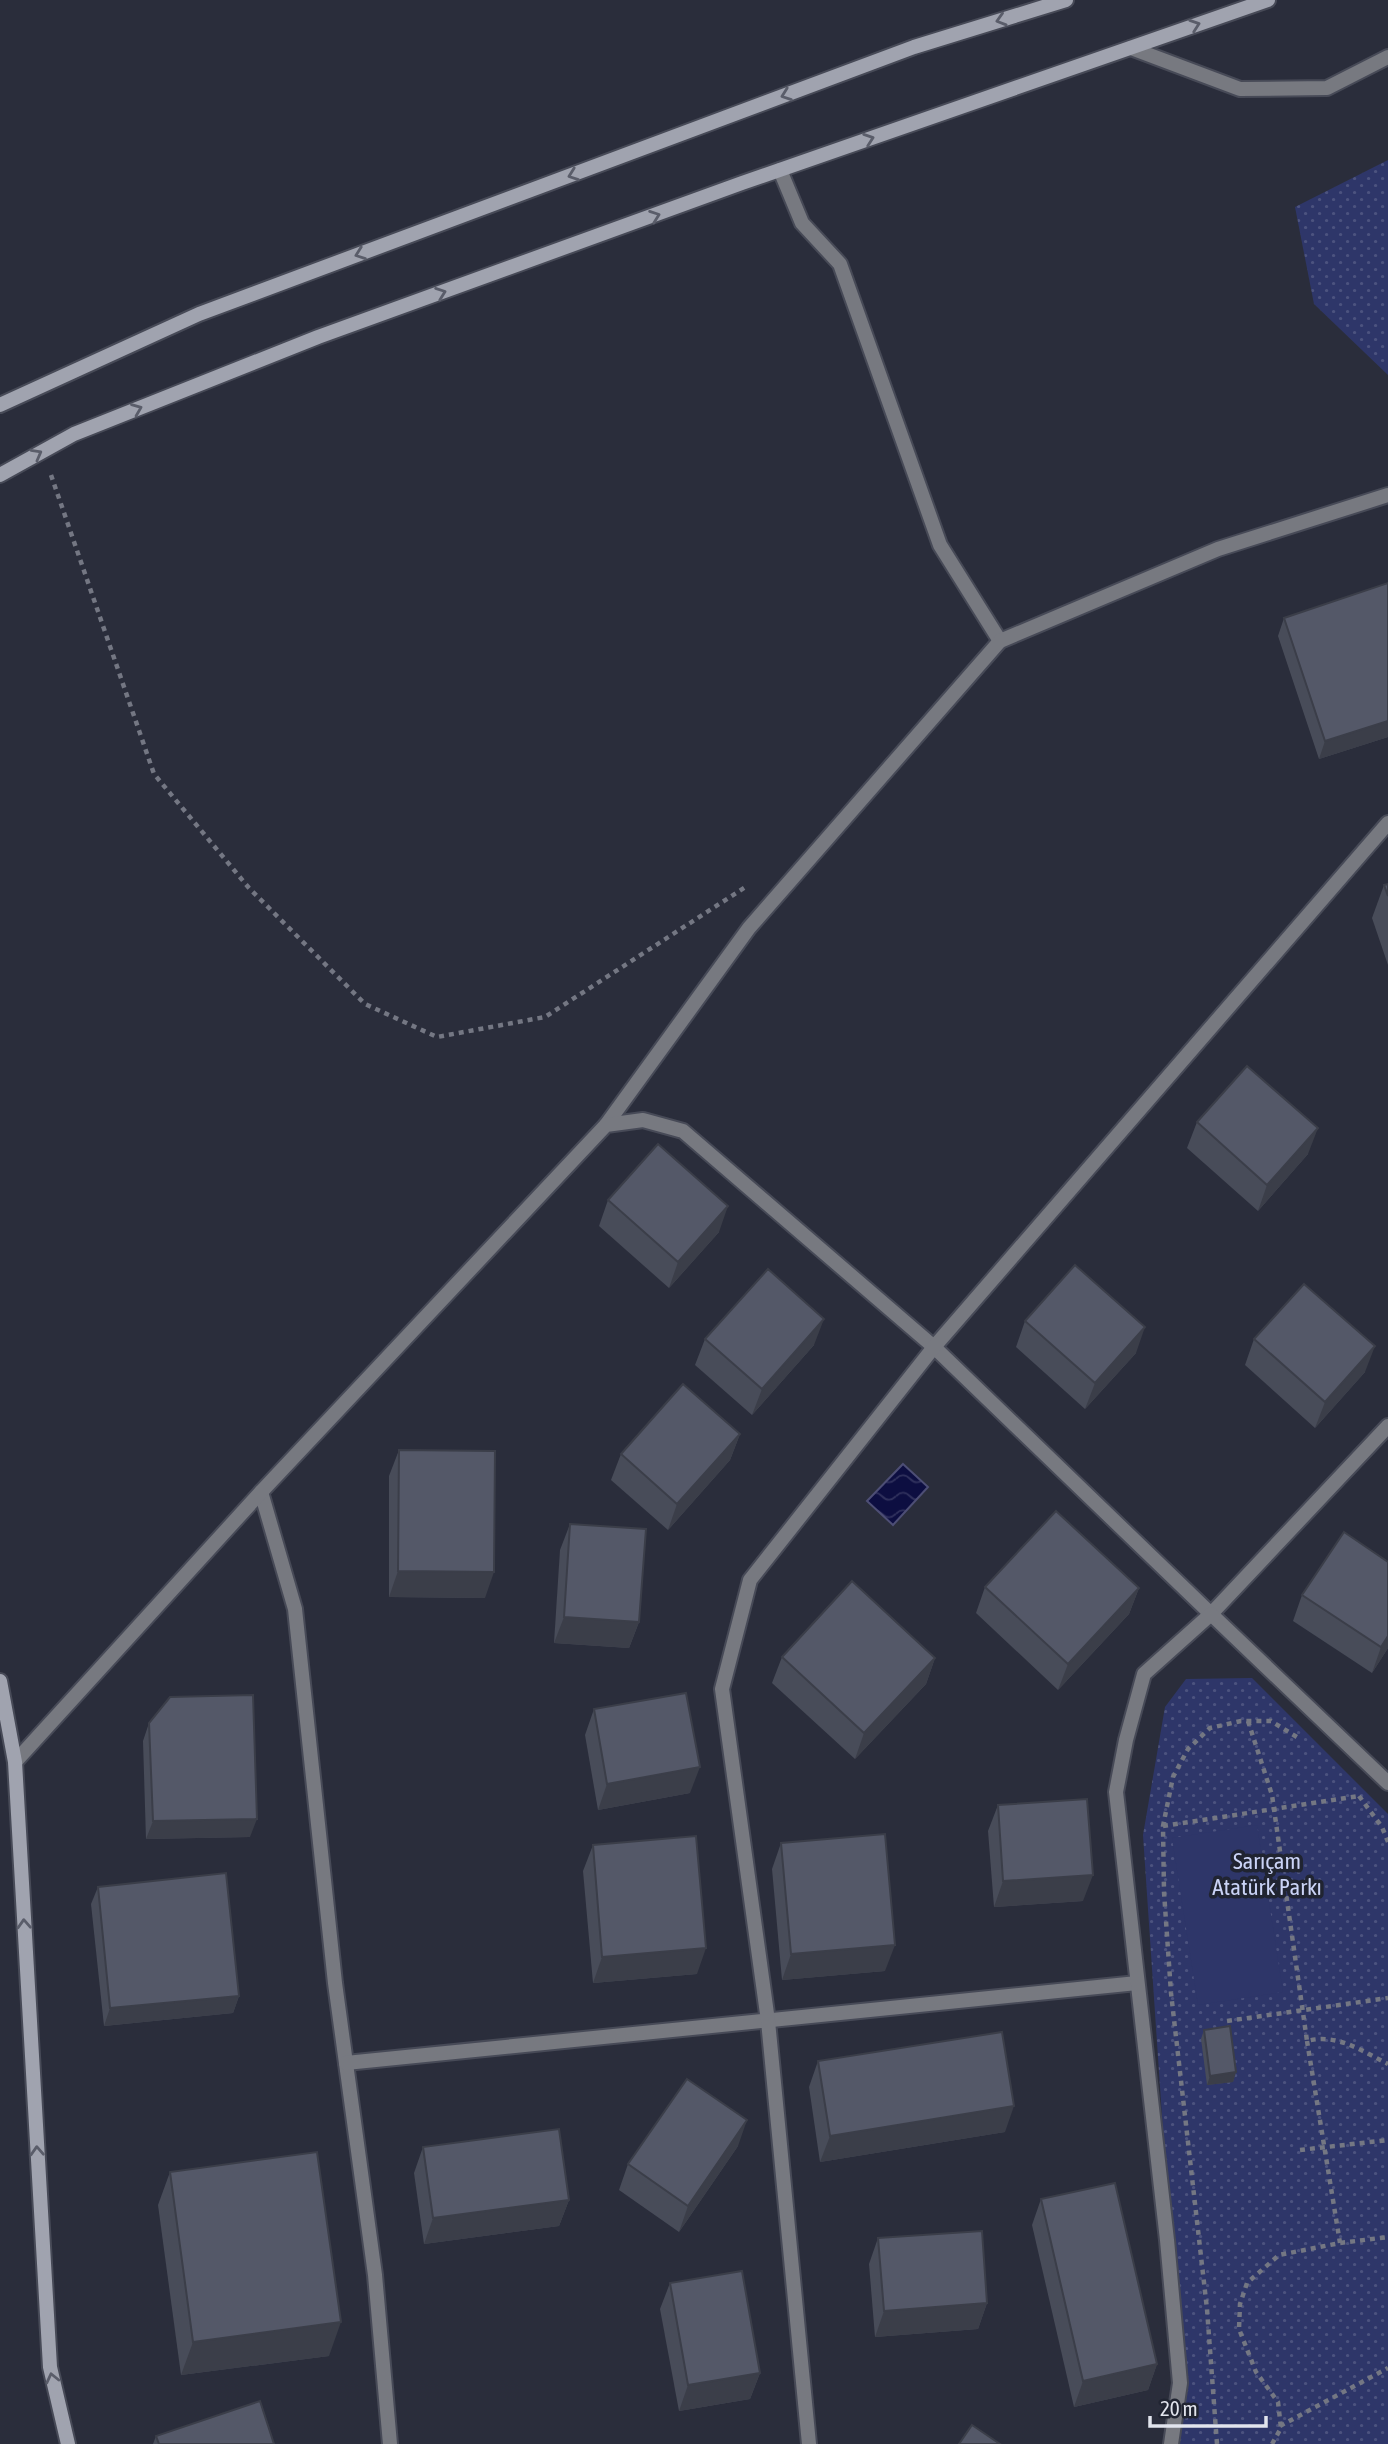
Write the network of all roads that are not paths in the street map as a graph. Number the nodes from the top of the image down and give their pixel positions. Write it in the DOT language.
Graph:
graph roads {
  1 [pos="1066,0"];
  2 [pos="1268,0"];
  3 [pos="1131,48"];
  4 [pos="1388,58"];
  5 [pos="780,170"];
  6 [pos="0,405"];
  7 [pos="0,475"];
  8 [pos="1388,495"];
  9 [pos="1000,641"];
  10 [pos="1388,823"];
  11 [pos="606,1125"];
  12 [pos="933,1347"];
  13 [pos="1388,1426"];
  14 [pos="261,1492"];
  15 [pos="1211,1615"];
  16 [pos="0,1681"];
  17 [pos="15,1762"];
  18 [pos="1388,1783"];
  19 [pos="1137,1983"];
  20 [pos="768,2021"];
  21 [pos="346,2063"];
  22 [pos="68,2444"];
  23 [pos="390,2444"];
  24 [pos="809,2444"];
  25 [pos="1171,2444"];
  1 -- 6 [label="main road, one-way"];
  3 -- 2 [label="main road, one-way"];
  3 -- 4 [label="street"];
  5 -- 3 [label="main road, one-way"];
  7 -- 5 [label="main road, one-way"];
  5 -- 9 [label="street"];
  8 -- 9 [label="street"];
  9 -- 11 [label="street"];
  10 -- 12 [label="street"];
  11 -- 12 [label="street"];
  11 -- 14 [label="street"];
  12 -- 15 [label="street"];
  12 -- 20 [label="street"];
  13 -- 15 [label="street"];
  14 -- 17 [label="street"];
  14 -- 21 [label="street"];
  15 -- 18 [label="street"];
  15 -- 19 [label="street"];
  16 -- 17 [label="main road"];
  22 -- 17 [label="main road, one-way"];
  19 -- 20 [label="street"];
  19 -- 25 [label="street"];
  20 -- 21 [label="street"];
  20 -- 24 [label="street"];
  21 -- 23 [label="street"];
}
